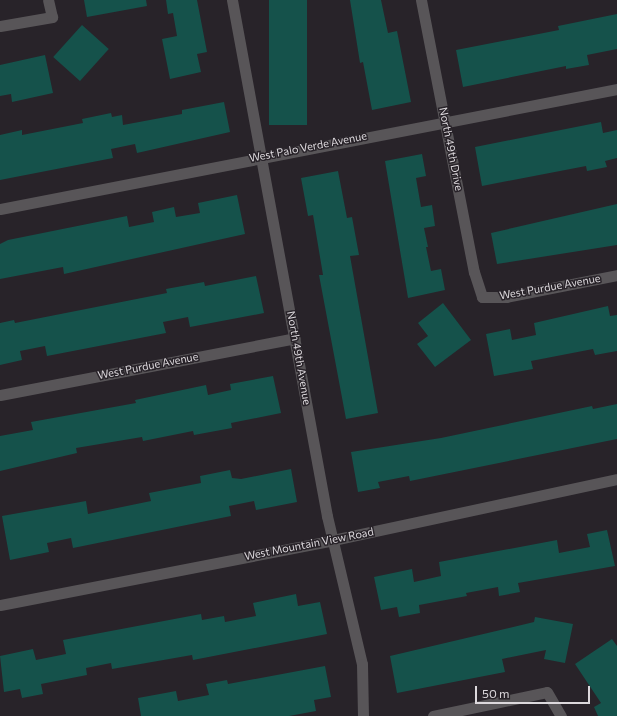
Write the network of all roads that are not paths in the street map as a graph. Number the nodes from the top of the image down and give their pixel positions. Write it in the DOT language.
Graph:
graph roads {
  1 [pos="48,0"];
  2 [pos="232,0"];
  3 [pos="421,0"];
  4 [pos="0,26"];
  5 [pos="617,89"];
  6 [pos="446,120"];
  7 [pos="261,156"];
  8 [pos="0,209"];
  9 [pos="617,275"];
  10 [pos="482,297"];
  11 [pos="295,338"];
  12 [pos="0,395"];
  13 [pos="617,479"];
  14 [pos="333,540"];
  15 [pos="0,605"];
  16 [pos="363,716"];
  17 [pos="433,716"];
  18 [pos="561,716"];
  1 -- 4 [label="street"];
  2 -- 7 [label="street, North 49th Avenue"];
  3 -- 6 [label="street, North 49th Drive"];
  5 -- 6 [label="street, West Palo Verde Avenue"];
  6 -- 7 [label="street, West Palo Verde Avenue"];
  6 -- 10 [label="street, North 49th Drive"];
  7 -- 8 [label="street, West Palo Verde Avenue"];
  7 -- 11 [label="street, North 49th Avenue"];
  9 -- 10 [label="street, West Purdue Avenue"];
  11 -- 12 [label="street, West Purdue Avenue"];
  11 -- 14 [label="street, North 49th Avenue"];
  13 -- 14 [label="street, West Mountain View Road"];
  14 -- 15 [label="street, West Mountain View Road"];
  14 -- 16 [label="street, North 49th Avenue"];
  17 -- 18 [label="street"];
}
